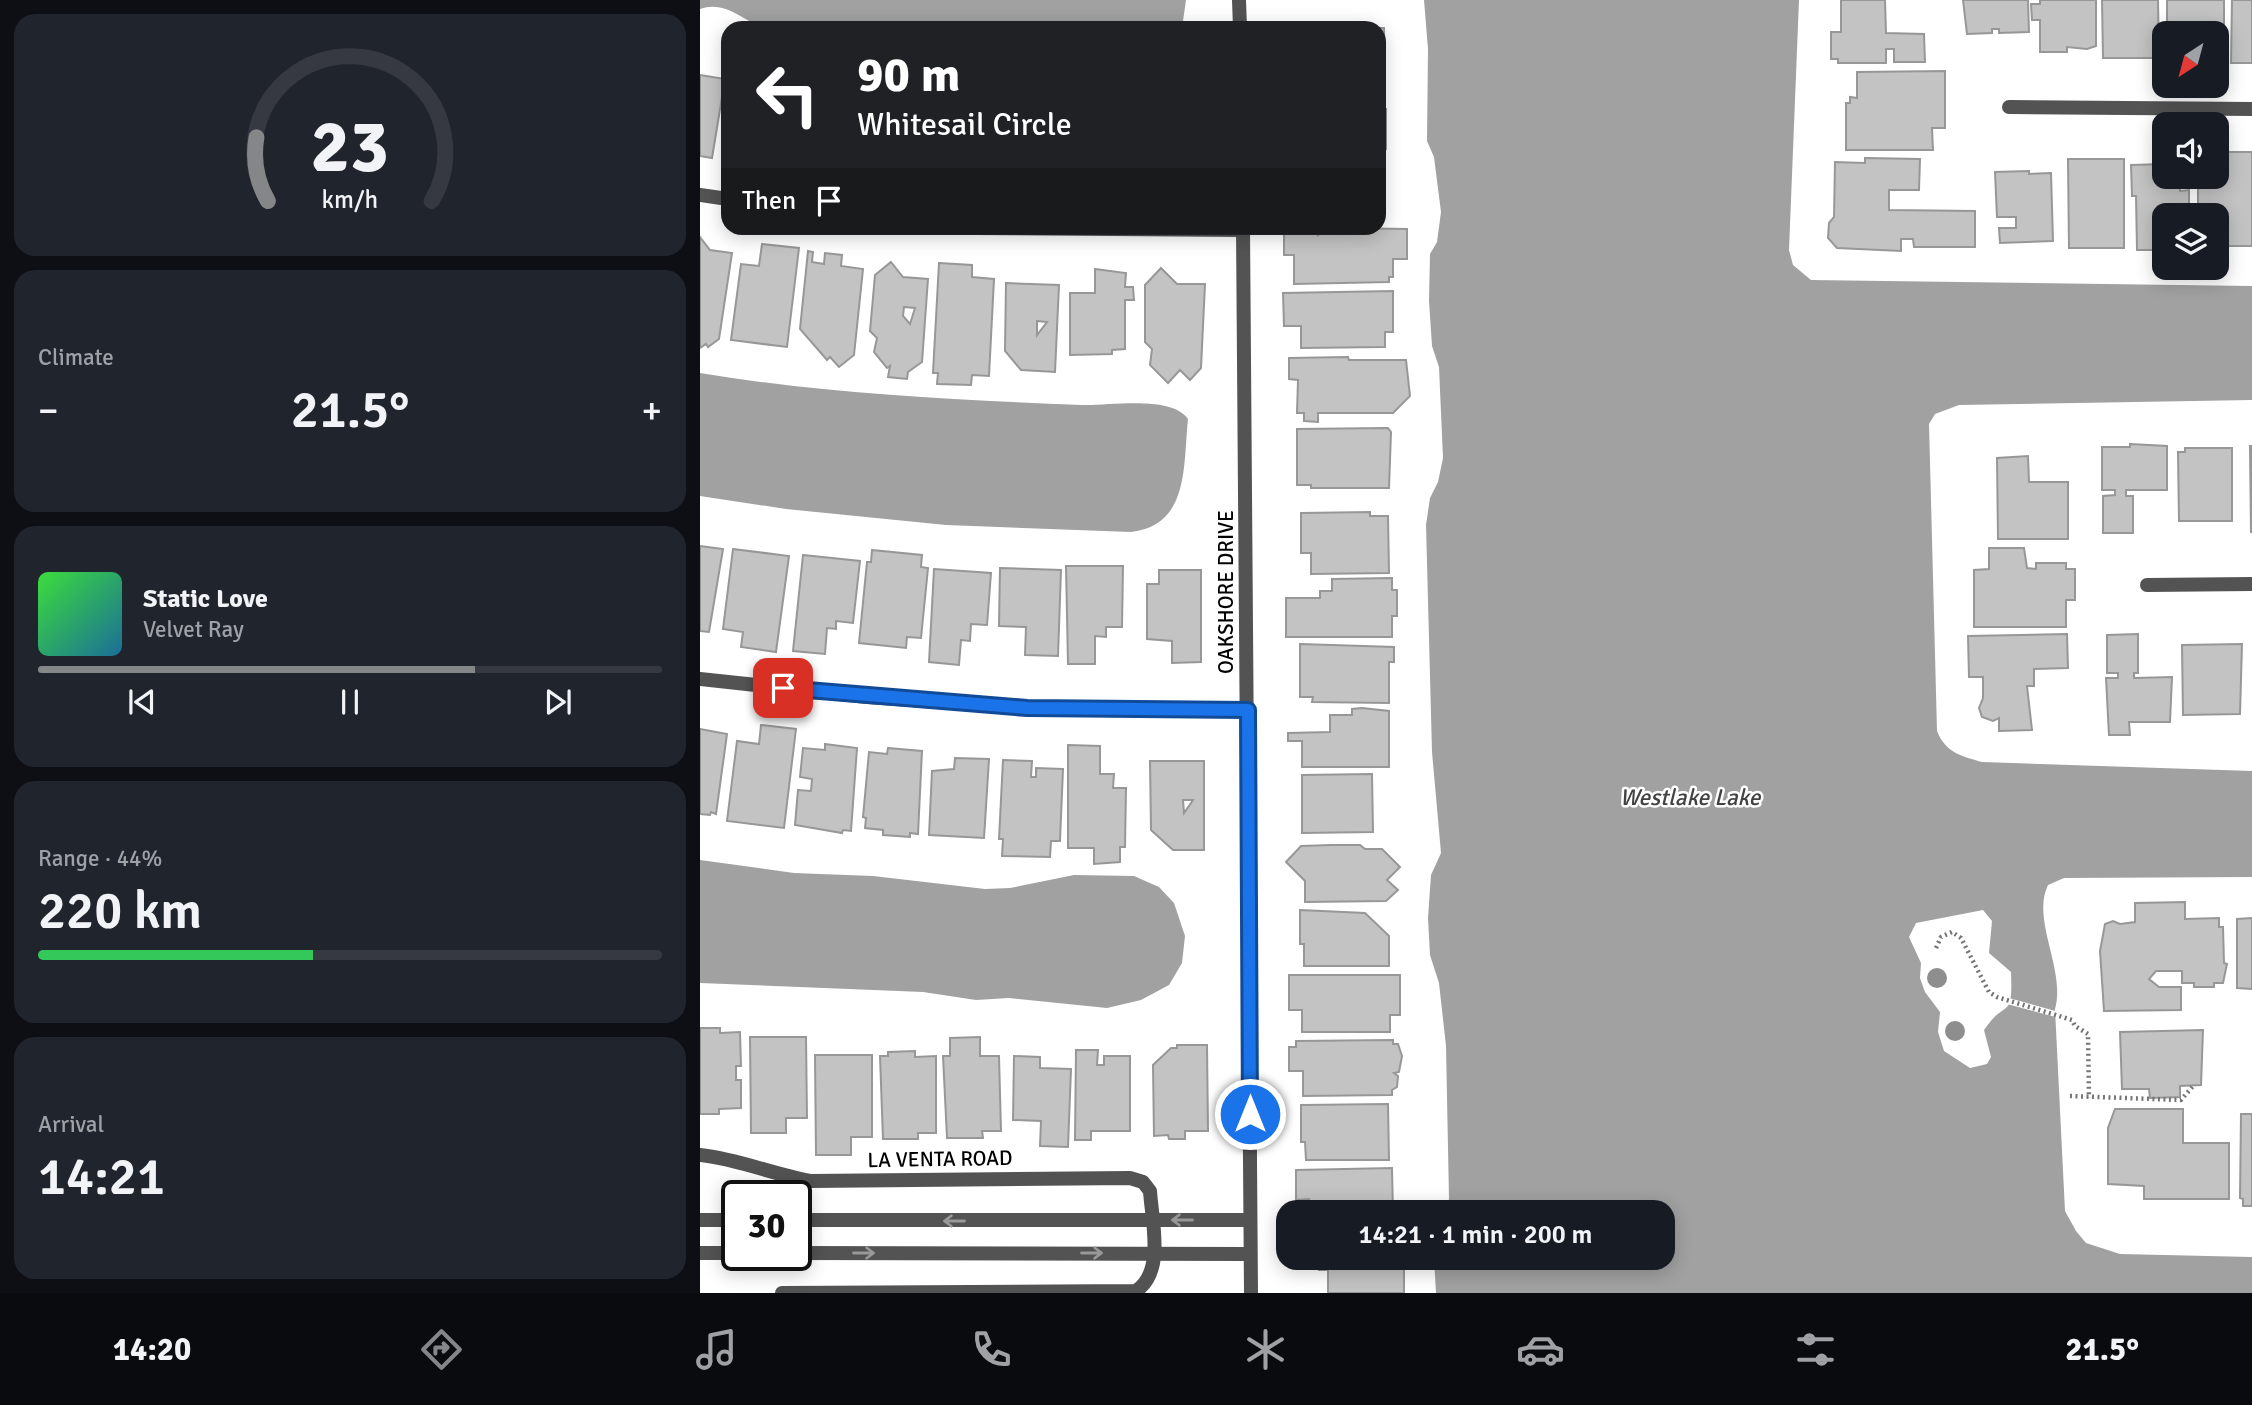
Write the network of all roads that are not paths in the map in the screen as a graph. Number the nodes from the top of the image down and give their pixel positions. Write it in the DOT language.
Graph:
graph roads {
  1 [pos="1239,0"];
  2 [pos="1240,21"];
  3 [pos="2009,107"];
  4 [pos="2252,109"];
  5 [pos="700,195"];
  6 [pos="721,198"];
  7 [pos="1243,235"];
  8 [pos="2252,584"];
  9 [pos="2147,585"];
  10 [pos="700,679"];
  11 [pos="1248,710"];
  12 [pos="700,1156"];
  13 [pos="700,1220"];
  14 [pos="721,1220"];
  15 [pos="812,1220"];
  16 [pos="1152,1220"];
  17 [pos="1250,1220"];
  18 [pos="700,1253"];
  19 [pos="721,1253"];
  20 [pos="812,1253"];
  21 [pos="1153,1253"];
  22 [pos="1250,1254"];
  23 [pos="782,1293"];
  24 [pos="1251,1293"];
  1 -- 2 [label="street"];
  3 -- 4 [label="street"];
  5 -- 6 [label="street"];
  7 -- 11 [label="street, OAKSHORE DRIVE"];
  8 -- 9 [label="street"];
  10 -- 11 [label="street"];
  11 -- 17 [label="street, OAKSHORE DRIVE"];
  12 -- 16 [label="street, LA VENTA ROAD"];
  13 -- 14 [label="street"];
  16 -- 15 [label="street, one-way"];
  17 -- 16 [label="street, one-way"];
  16 -- 21 [label="street, LA VENTA ROAD"];
  17 -- 22 [label="street, OAKSHORE DRIVE"];
  18 -- 19 [label="street"];
  20 -- 21 [label="street, one-way"];
  21 -- 22 [label="street"];
  21 -- 23 [label="street, LA VENTA ROAD"];
  22 -- 24 [label="street, OAKSHORE DRIVE"];
}
